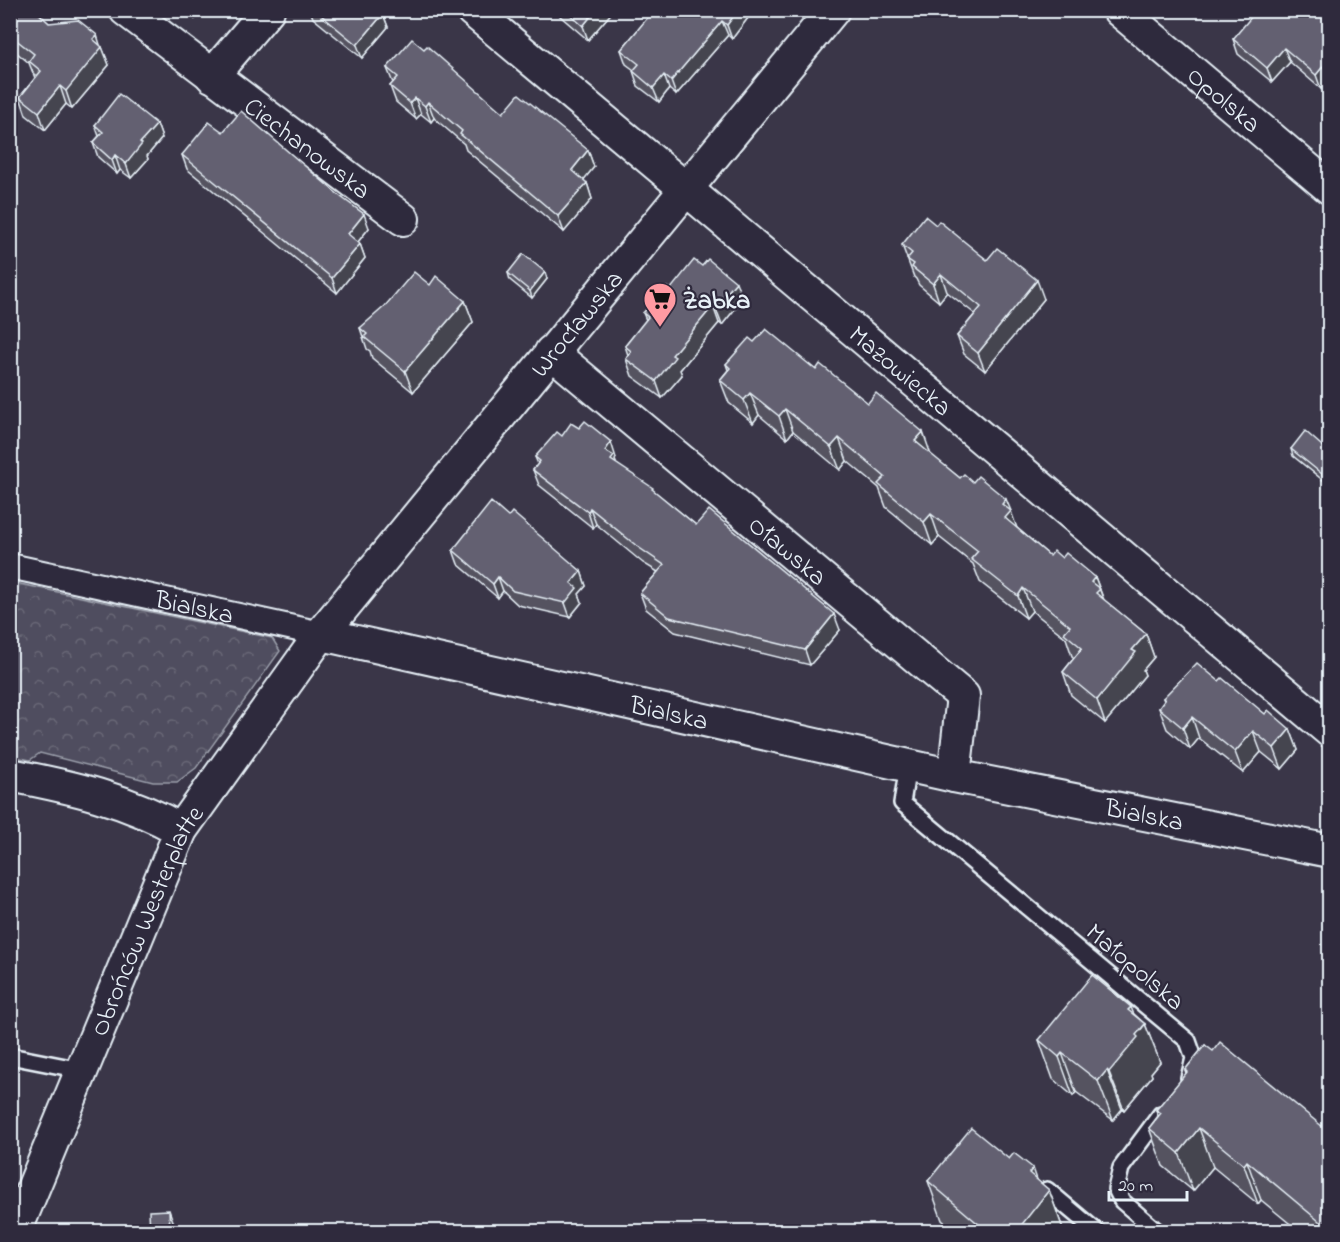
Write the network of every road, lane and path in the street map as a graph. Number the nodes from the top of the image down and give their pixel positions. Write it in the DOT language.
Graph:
graph roads {
  1 [pos="126,10"];
  2 [pos="268,10"];
  3 [pos="471,10"];
  4 [pos="832,10"];
  5 [pos="1119,10"];
  6 [pos="212,76"];
  7 [pos="1329,188"];
  8 [pos="686,189"];
  9 [pos="403,219"];
  10 [pos="551,352"];
  11 [pos="10,566"];
  12 [pos="321,634"];
  13 [pos="1329,731"];
  14 [pos="908,766"];
  15 [pos="10,775"];
  16 [pos="954,776"];
  17 [pos="181,830"];
  18 [pos="1329,851"];
  19 [pos="10,1056"];
  20 [pos="81,1070"];
  21 [pos="1047,1190"];
  22 [pos="15,1232"];
  23 [pos="1097,1232"];
  24 [pos="1158,1232"];
  1 -- 6 [label="street, Ciechanowska"];
  2 -- 6 [label="street"];
  3 -- 8 [label="street, Mazowiecka"];
  4 -- 8 [label="street, Wrocławska"];
  5 -- 7 [label="street, Opolska"];
  6 -- 9 [label="street, Ciechanowska"];
  8 -- 10 [label="street, Wrocławska"];
  8 -- 13 [label="street, Mazowiecka"];
  10 -- 12 [label="street, Wrocławska"];
  10 -- 16 [label="street, Oławska"];
  11 -- 12 [label="street, Bialska"];
  12 -- 14 [label="street, Bialska"];
  12 -- 17 [label="street, Obrońców Westerplatte"];
  14 -- 16 [label="street, Bialska"];
  14 -- 24 [label="lane, Małopolska"];
  15 -- 17 [label="street"];
  16 -- 18 [label="street, Bialska"];
  17 -- 20 [label="street, Obrońców Westerplatte"];
  19 -- 20 [label="lane"];
  20 -- 22 [label="street, Obrońców Westerplatte"];
  21 -- 23 [label="lane"];
}
